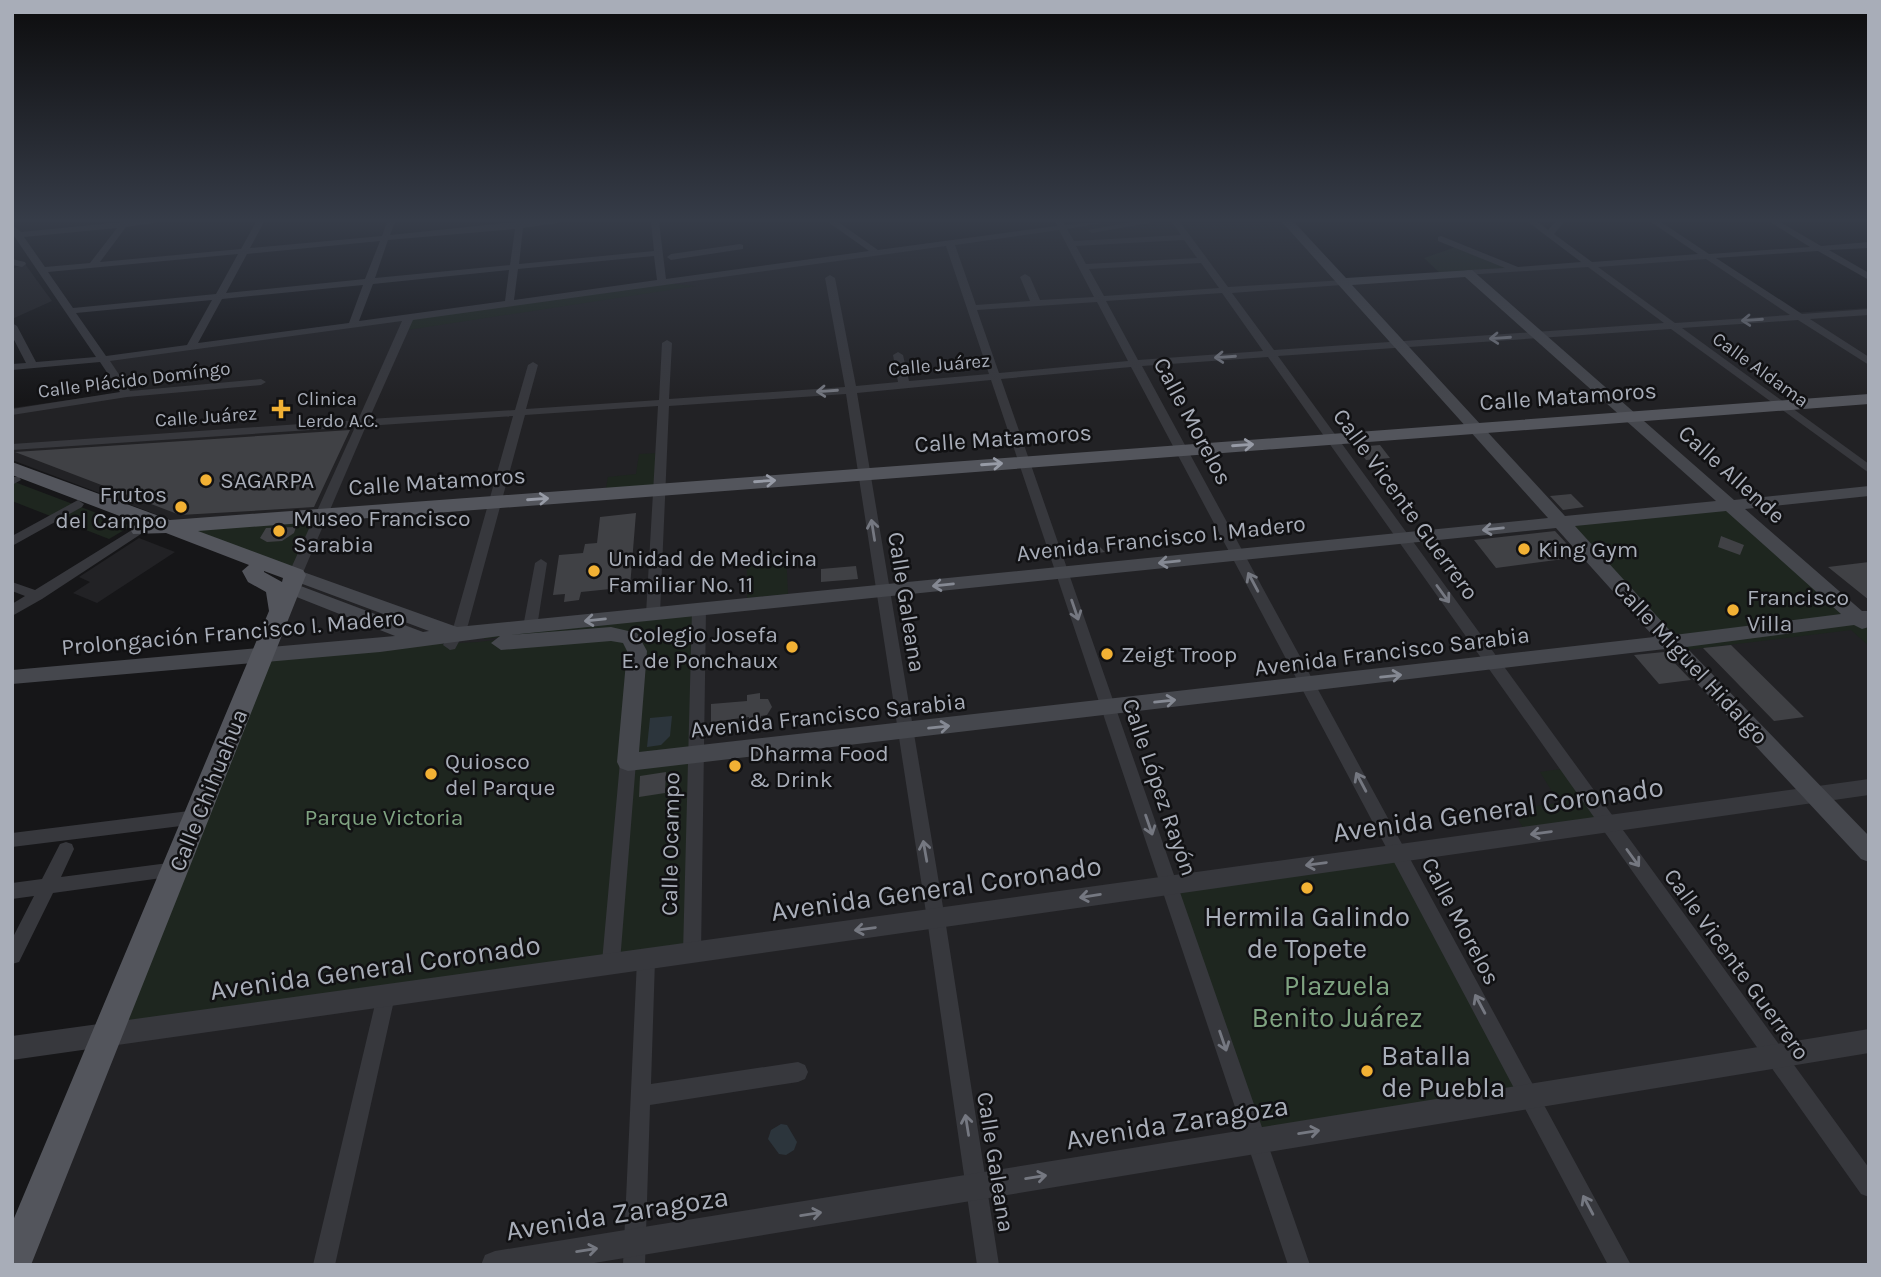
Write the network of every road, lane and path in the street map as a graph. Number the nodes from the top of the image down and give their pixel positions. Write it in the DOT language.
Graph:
graph roads {
  1 [pos="369,281"];
  2 [pos="49,282"];
  3 [pos="227,282"];
  4 [pos="363,282"];
  5 [pos="512,282"];
  6 [pos="679,282"];
  7 [pos="831,282"];
  8 [pos="963,282"];
  9 [pos="1027,282"];
  10 [pos="1092,282"];
  11 [pos="1218,282"];
  12 [pos="1342,282"];
  13 [pos="1348,282"];
  14 [pos="1478,282"];
  15 [pos="1613,282"];
  16 [pos="1746,282"];
  17 [pos="662,284"];
  18 [pos="1224,290"];
  19 [pos="219,296"];
  20 [pos="1101,299"];
  21 [pos="1036,303"];
  22 [pos="509,304"];
  23 [pos="972,308"];
  24 [pos="69,312"];
  25 [pos="1869,312"];
  26 [pos="409,317"];
  27 [pos="1800,317"];
  28 [pos="354,324"];
  29 [pos="12,326"];
  30 [pos="1673,326"];
  31 [pos="1538,335"];
  32 [pos="667,343"];
  33 [pos="1399,345"];
  34 [pos="191,346"];
  35 [pos="1270,354"];
  36 [pos="898,355"];
  37 [pos="106,359"];
  38 [pos="1869,362"];
  39 [pos="1136,363"];
  40 [pos="32,365"];
  41 [pos="533,365"];
  42 [pos="12,367"];
  43 [pos="995,376"];
  44 [pos="261,382"];
  45 [pos="904,385"];
  46 [pos="851,390"];
  47 [pos="127,394"];
  48 [pos="1869,399"];
  49 [pos="664,403"];
  50 [pos="1781,405"];
  51 [pos="12,412"];
  52 [pos="519,413"];
  53 [pos="1630,416"];
  54 [pos="362,423"];
  55 [pos="1475,428"];
  56 [pos="1331,438"];
  57 [pos="12,447"];
  58 [pos="1182,449"];
  59 [pos="1024,461"];
  60 [pos="1869,470"];
  61 [pos="864,474"];
  62 [pos="13,477"];
  63 [pos="660,489"];
  64 [pos="1869,491"];
  65 [pos="495,502"];
  66 [pos="78,505"];
  67 [pos="1730,505"];
  68 [pos="323,514"];
  69 [pos="1561,522"];
  70 [pos="169,526"];
  71 [pos="140,530"];
  72 [pos="1403,538"];
  73 [pos="12,542"];
  74 [pos="1239,555"];
  75 [pos="541,563"];
  76 [pos="1063,573"];
  77 [pos="12,586"];
  78 [pos="288,591"];
  79 [pos="882,591"];
  80 [pos="37,596"];
  81 [pos="699,610"];
  82 [pos="12,611"];
  83 [pos="653,614"];
  84 [pos="1865,621"];
  85 [pos="530,627"];
  86 [pos="422,638"];
  87 [pos="454,640"];
  88 [pos="1669,641"];
  89 [pos="261,656"];
  90 [pos="1494,664"];
  91 [pos="12,677"];
  92 [pos="1309,685"];
  93 [pos="1109,708"];
  94 [pos="904,731"];
  95 [pos="696,754"];
  96 [pos="628,762"];
  97 [pos="1869,787"];
  98 [pos="1816,795"];
  99 [pos="197,817"];
  100 [pos="1609,824"];
  101 [pos="12,840"];
  102 [pos="66,849"];
  103 [pos="1869,852"];
  104 [pos="1398,853"];
  105 [pos="176,869"];
  106 [pos="1169,884"];
  107 [pos="47,886"];
  108 [pos="12,891"];
  109 [pos="936,919"];
  110 [pos="692,953"];
  111 [pos="13,956"];
  112 [pos="646,960"];
  113 [pos="611,962"];
  114 [pos="386,996"];
  115 [pos="106,1035"];
  116 [pos="1869,1041"];
  117 [pos="12,1048"];
  118 [pos="1775,1056"];
  119 [pos="798,1072"];
  120 [pos="640,1096"];
  121 [pos="1530,1096"];
  122 [pos="1257,1141"];
  123 [pos="1869,1186"];
  124 [pos="976,1187"];
  125 [pos="635,1254"];
  126 [pos="13,1265"];
  127 [pos="324,1265"];
  128 [pos="495,1265"];
  129 [pos="989,1265"];
  130 [pos="1299,1265"];
  131 [pos="1620,1265"];
  1 -- 28 [label="street"];
  2 -- 24 [label="street"];
  3 -- 19 [label="street"];
  4 -- 19 [label="street"];
  5 -- 22 [label="street"];
  6 -- 17 [label="street"];
  7 -- 46 [label="street, Calle Galeana"];
  8 -- 23 [label="street, Calle López Rayón"];
  9 -- 21 [label="street"];
  10 -- 20 [label="street, Calle Morelos"];
  11 -- 18 [label="street, Calle Vicente Guerrero"];
  12 -- 13 [label="main road"];
  12 -- 18 [label="street"];
  12 -- 33 [label="main road, Calle Miguel Hidalgo"];
  14 -- 31 [label="main road, Calle Allende"];
  15 -- 30 [label="street, Calle Aldama"];
  16 -- 27 [label="street"];
  17 -- 22 [label="street"];
  18 -- 20 [label="street"];
  18 -- 35 [label="street, Calle Vicente Guerrero"];
  19 -- 24 [label="street"];
  19 -- 34 [label="street"];
  20 -- 21 [label="street"];
  20 -- 39 [label="street, Calle Morelos"];
  21 -- 23 [label="street"];
  22 -- 26 [label="street"];
  23 -- 43 [label="street, Calle López Rayón"];
  24 -- 37 [label="street"];
  25 -- 27 [label="street, Calle Juárez"];
  26 -- 28 [label="street"];
  26 -- 54 [label="street, Calle Chihuahua"];
  27 -- 30 [label="street, Calle Juárez, one-way"];
  27 -- 38 [label="street"];
  28 -- 34 [label="street"];
  29 -- 40 [label="street"];
  30 -- 31 [label="street, Calle Juárez"];
  30 -- 50 [label="street, Calle Aldama"];
  31 -- 33 [label="street, Calle Juárez, one-way"];
  31 -- 53 [label="main road, Calle Allende"];
  32 -- 49 [label="street"];
  33 -- 35 [label="street, Calle Juárez"];
  33 -- 55 [label="main road, Calle Miguel Hidalgo"];
  34 -- 37 [label="street"];
  35 -- 39 [label="street, Calle Juárez, one-way"];
  35 -- 56 [label="street, Calle Vicente Guerrero"];
  36 -- 45 [label="street"];
  37 -- 40 [label="street"];
  37 -- 47 [label="street"];
  39 -- 43 [label="street, Calle Juárez"];
  39 -- 58 [label="street, Calle Morelos"];
  40 -- 42 [label="street"];
  41 -- 52 [label="street"];
  43 -- 45 [label="street, Calle Juárez"];
  43 -- 59 [label="street, Calle López Rayón"];
  44 -- 47 [label="street, Calle Plácido Domíngo"];
  45 -- 46 [label="street, Calle Juárez"];
  46 -- 49 [label="street, Calle Juárez, one-way"];
  46 -- 61 [label="street, Calle Galeana"];
  47 -- 51 [label="street, Calle Plácido Domíngo"];
  48 -- 50 [label="main road, Calle Matamoros"];
  49 -- 52 [label="street, Calle Juárez"];
  49 -- 63 [label="street"];
  50 -- 53 [label="main road, Calle Matamoros"];
  50 -- 60 [label="street, Calle Aldama"];
  52 -- 54 [label="street, Calle Juárez"];
  52 -- 65 [label="street"];
  53 -- 55 [label="main road, Calle Matamoros"];
  53 -- 67 [label="main road, Calle Allende"];
  54 -- 57 [label="street, Calle Juárez"];
  54 -- 68 [label="street, Calle Chihuahua"];
  55 -- 56 [label="main road, Calle Matamoros"];
  55 -- 69 [label="main road, Calle Miguel Hidalgo"];
  58 -- 56 [label="main road, Calle Matamoros, one-way"];
  56 -- 72 [label="street, Calle Vicente Guerrero"];
  58 -- 59 [label="main road, Calle Matamoros"];
  58 -- 74 [label="street, Calle Morelos"];
  61 -- 59 [label="main road, Calle Matamoros, one-way"];
  59 -- 76 [label="street, Calle López Rayón"];
  63 -- 61 [label="main road, Calle Matamoros, one-way"];
  79 -- 61 [label="street, Calle Galeana, one-way"];
  62 -- 66 [label="main road"];
  62 -- 70 [label="main road"];
  65 -- 63 [label="main road, Calle Matamoros, one-way"];
  63 -- 83 [label="street"];
  64 -- 67 [label="main road, Avenida Francisco I. Madero"];
  65 -- 68 [label="main road, Calle Matamoros"];
  65 -- 87 [label="street"];
  66 -- 71 [label="main road"];
  66 -- 73 [label="street"];
  67 -- 69 [label="main road, Avenida Francisco I. Madero"];
  67 -- 84 [label="main road, Calle Allende"];
  68 -- 70 [label="main road, Calle Matamoros"];
  68 -- 78 [label="street, Calle Chihuahua"];
  69 -- 72 [label="main road, Avenida Francisco I. Madero, one-way"];
  69 -- 88 [label="main road, Calle Miguel Hidalgo"];
  70 -- 71 [label="main road, Calle Matamoros"];
  70 -- 78 [label="main road"];
  71 -- 78 [label="main road"];
  71 -- 80 [label="street"];
  72 -- 74 [label="main road, Avenida Francisco I. Madero"];
  72 -- 90 [label="street, Calle Vicente Guerrero, one-way"];
  74 -- 76 [label="main road, Avenida Francisco I. Madero, one-way"];
  92 -- 74 [label="street, Calle Morelos, one-way"];
  75 -- 85 [label="street"];
  76 -- 79 [label="main road, Avenida Francisco I. Madero, one-way"];
  76 -- 93 [label="street, Calle López Rayón, one-way"];
  77 -- 80 [label="street"];
  78 -- 86 [label="main road"];
  78 -- 87 [label="main road"];
  78 -- 89 [label="main road, Calle Chihuahua"];
  79 -- 81 [label="main road, Avenida Francisco I. Madero"];
  79 -- 94 [label="street, Calle Galeana"];
  80 -- 82 [label="street"];
  81 -- 83 [label="main road, Avenida Francisco I. Madero"];
  81 -- 95 [label="street, Calle Ocampo"];
  83 -- 85 [label="main road, Avenida Francisco I. Madero, one-way"];
  84 -- 88 [label="main road, Avenida Francisco Sarabia"];
  85 -- 87 [label="main road, Avenida Francisco I. Madero"];
  86 -- 87 [label="main road, Prolongación Francisco I. Madero"];
  86 -- 89 [label="main road, Prolongación Francisco I. Madero"];
  87 -- 96 [label="main road"];
  88 -- 90 [label="main road, Avenida Francisco Sarabia"];
  88 -- 98 [label="main road, Calle Miguel Hidalgo"];
  89 -- 91 [label="main road, Prolongación Francisco I. Madero"];
  89 -- 99 [label="main road, Calle Chihuahua"];
  92 -- 90 [label="main road, Avenida Francisco Sarabia, one-way"];
  90 -- 100 [label="street, Calle Vicente Guerrero"];
  93 -- 92 [label="main road, Avenida Francisco Sarabia, one-way"];
  104 -- 92 [label="street, Calle Morelos, one-way"];
  94 -- 93 [label="main road, Avenida Francisco Sarabia, one-way"];
  93 -- 106 [label="street, Calle López Rayón, one-way"];
  94 -- 95 [label="main road, Avenida Francisco Sarabia"];
  109 -- 94 [label="street, Calle Galeana, one-way"];
  95 -- 96 [label="main road, Avenida Francisco Sarabia"];
  95 -- 110 [label="street, Calle Ocampo"];
  96 -- 113 [label="street"];
  97 -- 98 [label="street, Avenida General Coronado"];
  98 -- 100 [label="street, Avenida General Coronado"];
  98 -- 103 [label="main road, Calle Miguel Hidalgo"];
  99 -- 101 [label="street"];
  99 -- 105 [label="main road, Calle Chihuahua"];
  100 -- 104 [label="street, Avenida General Coronado, one-way"];
  100 -- 118 [label="street, Calle Vicente Guerrero, one-way"];
  102 -- 107 [label="street"];
  104 -- 106 [label="street, Avenida General Coronado, one-way"];
  121 -- 104 [label="street, Calle Morelos, one-way"];
  105 -- 107 [label="street"];
  105 -- 115 [label="main road, Calle Chihuahua"];
  106 -- 109 [label="street, Avenida General Coronado, one-way"];
  106 -- 122 [label="street, Calle López Rayón, one-way"];
  107 -- 108 [label="street"];
  107 -- 111 [label="street"];
  109 -- 110 [label="street, Avenida General Coronado, one-way"];
  124 -- 109 [label="street, Calle Galeana, one-way"];
  110 -- 112 [label="street, Avenida General Coronado"];
  112 -- 113 [label="street, Avenida General Coronado"];
  112 -- 120 [label="street"];
  113 -- 114 [label="street, Avenida General Coronado"];
  114 -- 115 [label="street, Avenida General Coronado"];
  114 -- 127 [label="street"];
  115 -- 117 [label="street, Avenida General Coronado"];
  115 -- 126 [label="main road, Calle Chihuahua"];
  116 -- 118 [label="street, Avenida Zaragoza"];
  118 -- 121 [label="street, Avenida Zaragoza"];
  118 -- 123 [label="street, Calle Vicente Guerrero"];
  119 -- 120 [label="street"];
  120 -- 125 [label="street"];
  122 -- 121 [label="street, Avenida Zaragoza, one-way"];
  131 -- 121 [label="street, Calle Morelos, one-way"];
  124 -- 122 [label="street, Avenida Zaragoza, one-way"];
  122 -- 130 [label="street, Calle López Rayón"];
  125 -- 124 [label="street, Avenida Zaragoza, one-way"];
  124 -- 129 [label="street, Calle Galeana"];
  128 -- 125 [label="street, Avenida Zaragoza, one-way"];
}
